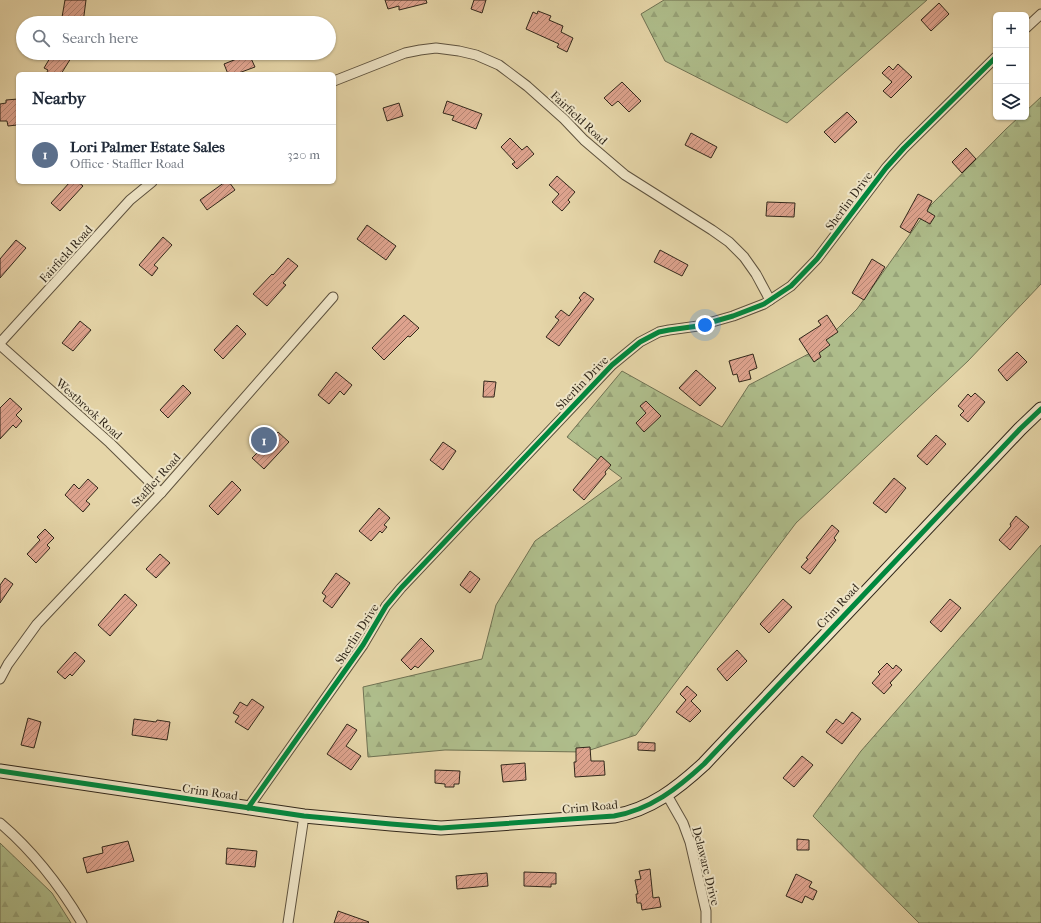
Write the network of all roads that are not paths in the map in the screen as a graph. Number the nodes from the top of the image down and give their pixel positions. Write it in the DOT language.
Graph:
graph roads {
  1 [pos="1041,14"];
  2 [pos="1029,25"];
  3 [pos="993,60"];
  4 [pos="336,81"];
  5 [pos="150,184"];
  6 [pos="333,297"];
  7 [pos="770,300"];
  8 [pos="0,344"];
  9 [pos="1041,408"];
  10 [pos="161,493"];
  11 [pos="0,680"];
  12 [pos="0,771"];
  13 [pos="667,795"];
  14 [pos="248,808"];
  15 [pos="304,816"];
  16 [pos="0,823"];
  17 [pos="82,923"];
  18 [pos="288,923"];
  19 [pos="706,923"];
  1 -- 2 [label="street"];
  3 -- 7 [label="street, Sherlin Drive"];
  4 -- 7 [label="street, Fairfield Road"];
  5 -- 8 [label="street, Fairfield Road"];
  6 -- 10 [label="street, Staffler Road"];
  7 -- 14 [label="street, Sherlin Drive"];
  8 -- 10 [label="street, Westbrook Road"];
  9 -- 13 [label="street, Crim Road"];
  10 -- 11 [label="street, Staffler Road"];
  12 -- 14 [label="street, Crim Road"];
  13 -- 15 [label="street, Crim Road"];
  13 -- 19 [label="street, Delaware Drive"];
  14 -- 15 [label="street, Crim Road"];
  15 -- 18 [label="street"];
  16 -- 17 [label="street"];
}
